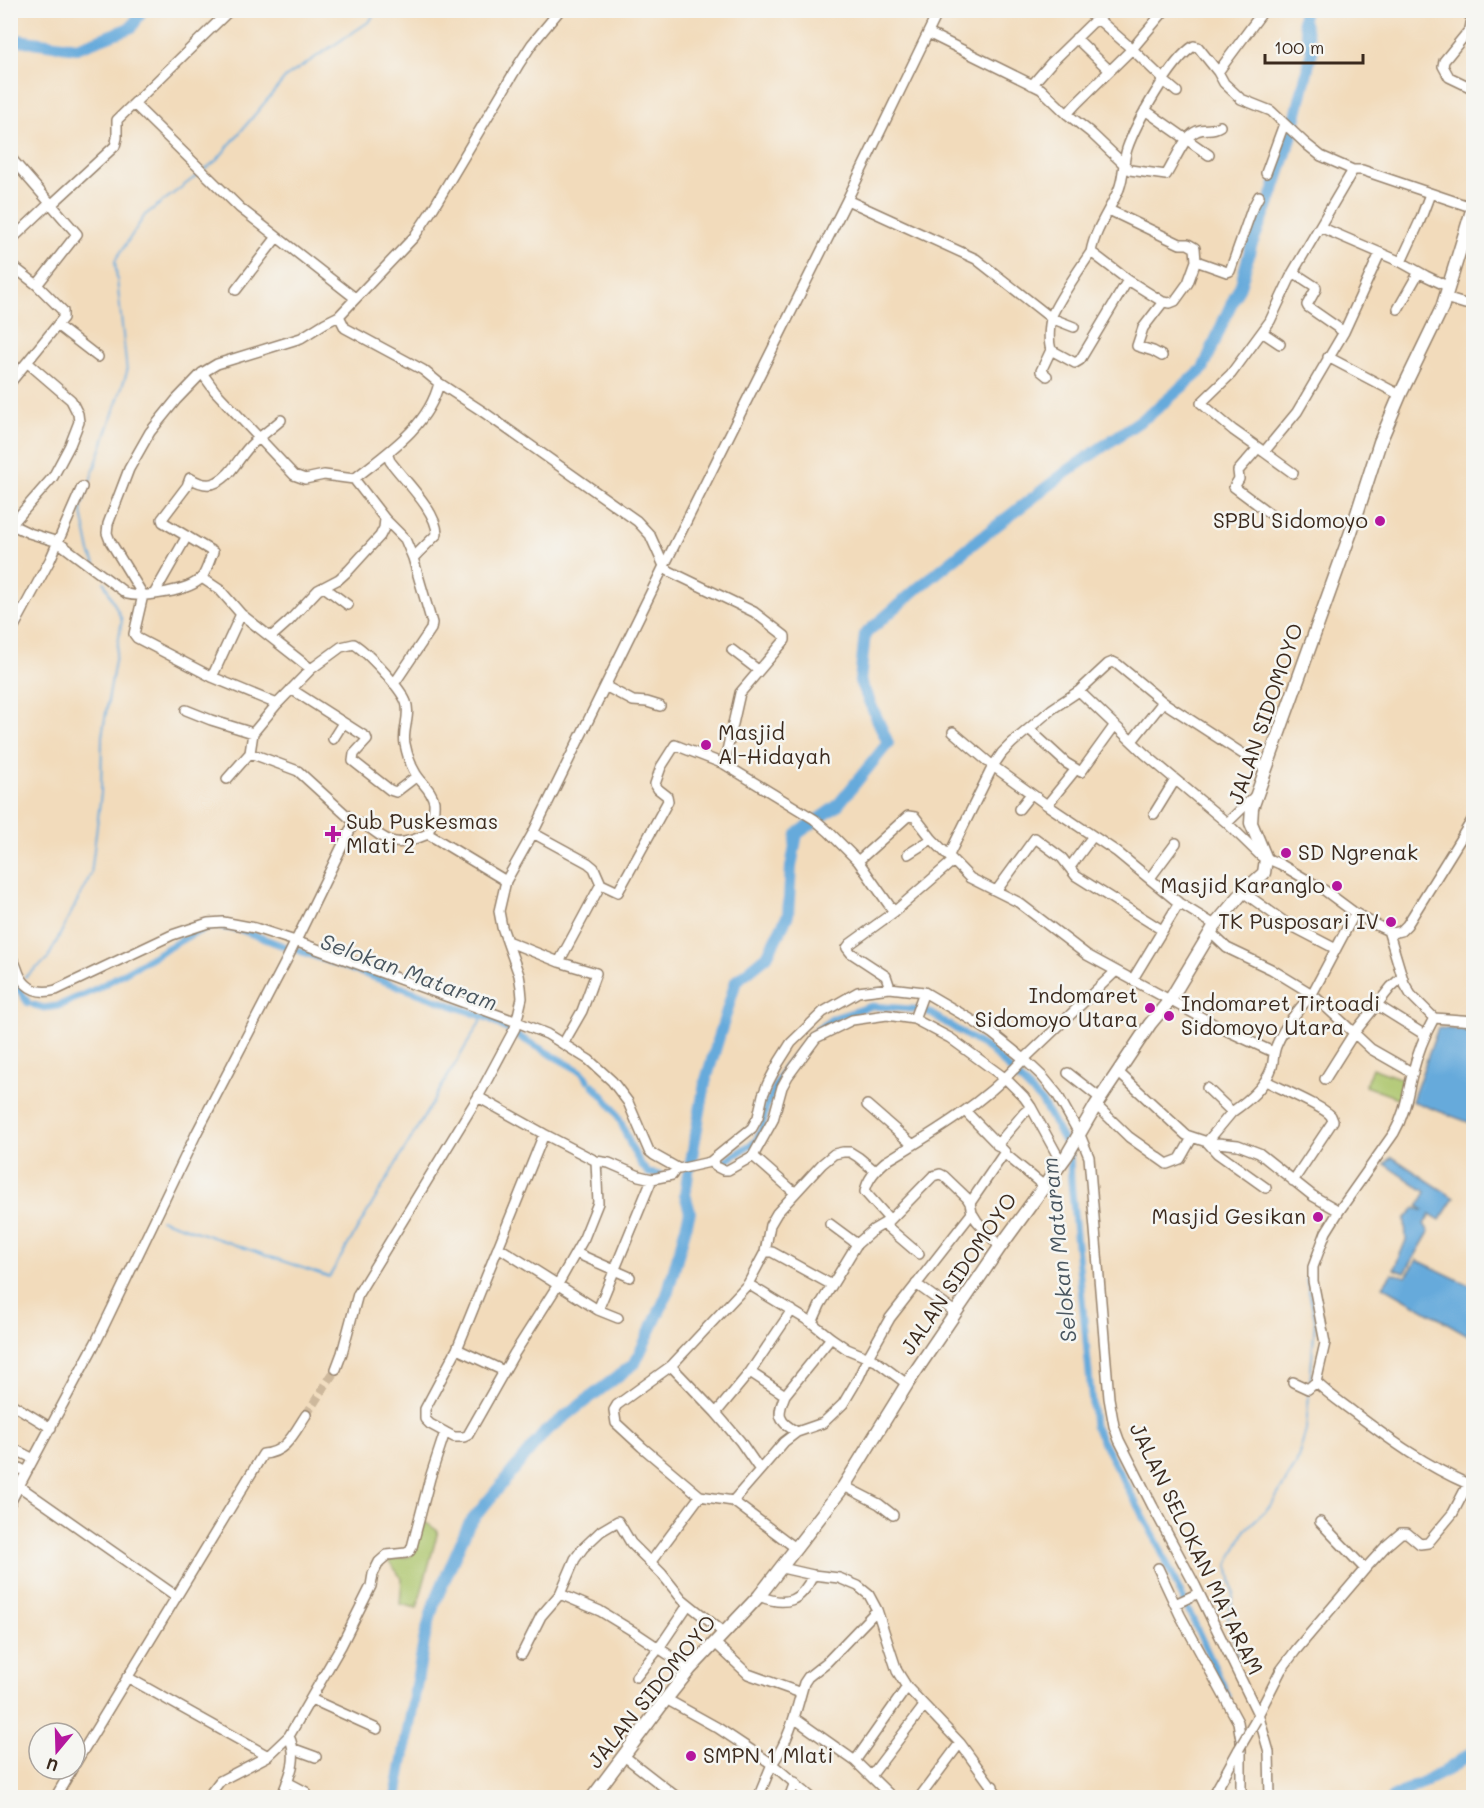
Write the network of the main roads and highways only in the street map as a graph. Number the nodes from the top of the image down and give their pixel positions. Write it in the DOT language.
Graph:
graph roads {
  1 [pos="1473,207"];
  2 [pos="592,1797"];
  1 -- 2 [label="main road, JALAN SIDOMOYO"];
}
